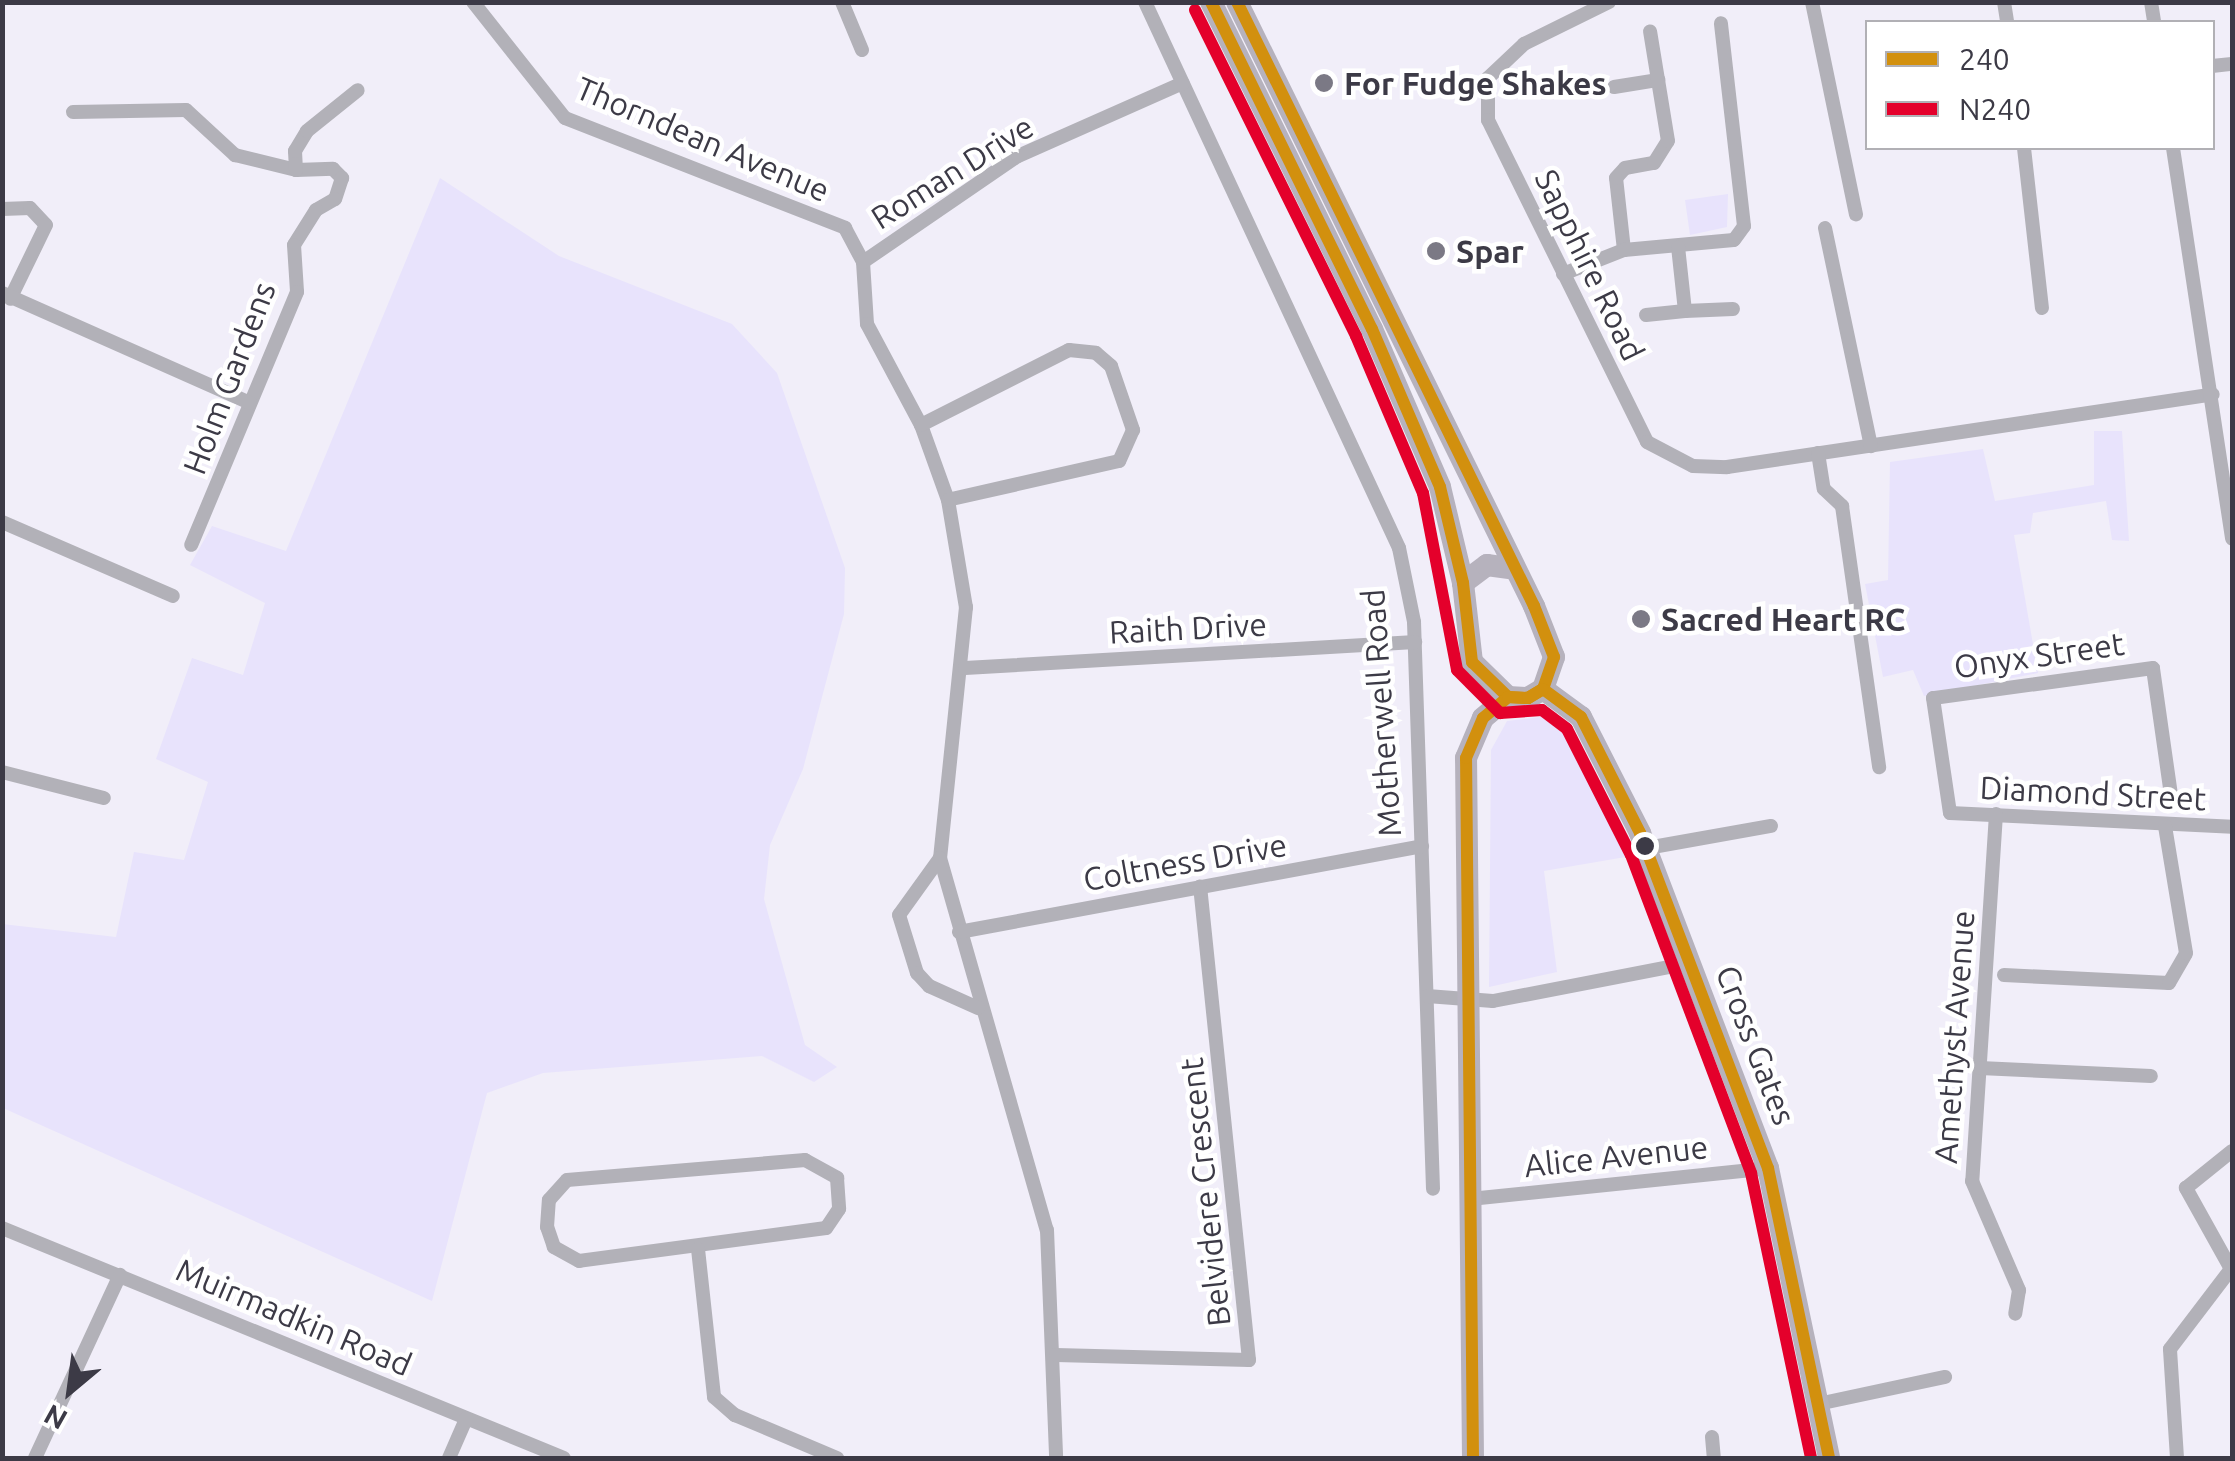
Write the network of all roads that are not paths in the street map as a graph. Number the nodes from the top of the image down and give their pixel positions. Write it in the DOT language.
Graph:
graph roads {
  1 [pos="473,2"];
  2 [pos="842,2"];
  3 [pos="1146,2"];
  4 [pos="1210,2"];
  5 [pos="1237,2"];
  6 [pos="1609,2"];
  7 [pos="1812,2"];
  8 [pos="1721,23"];
  9 [pos="1650,30"];
  10 [pos="862,50"];
  11 [pos="1658,80"];
  12 [pos="1183,83"];
  13 [pos="1614,87"];
  14 [pos="358,90"];
  15 [pos="73,112"];
  16 [pos="2024,150"];
  17 [pos="2173,150"];
  18 [pos="296,170"];
  19 [pos="2,209"];
  20 [pos="1856,214"];
  21 [pos="1824,228"];
  22 [pos="1678,247"];
  23 [pos="1624,250"];
  24 [pos="863,262"];
  25 [pos="1562,274"];
  26 [pos="6,296"];
  27 [pos="2042,308"];
  28 [pos="1733,309"];
  29 [pos="1685,310"];
  30 [pos="1646,316"];
  31 [pos="2212,394"];
  32 [pos="250,403"];
  33 [pos="921,426"];
  34 [pos="1871,446"];
  35 [pos="1818,453"];
  36 [pos="948,500"];
  37 [pos="2,522"];
  38 [pos="2232,539"];
  39 [pos="191,545"];
  40 [pos="1516,569"];
  41 [pos="1463,582"];
  42 [pos="173,596"];
  43 [pos="1415,642"];
  44 [pos="964,668"];
  45 [pos="1543,690"];
  46 [pos="1508,697"];
  47 [pos="1879,767"];
  48 [pos="2,772"];
  49 [pos="2171,796"];
  50 [pos="104,798"];
  51 [pos="1950,813"];
  52 [pos="1996,814"];
  53 [pos="1771,826"];
  54 [pos="2166,826"];
  55 [pos="2232,827"];
  56 [pos="1422,846"];
  57 [pos="1647,848"];
  58 [pos="940,858"];
  59 [pos="1200,887"];
  60 [pos="959,932"];
  61 [pos="1690,962"];
  62 [pos="2004,975"];
  63 [pos="1426,996"];
  64 [pos="1471,998"];
  65 [pos="978,1008"];
  66 [pos="1980,1068"];
  67 [pos="2151,1076"];
  68 [pos="2232,1151"];
  69 [pos="1768,1168"];
  70 [pos="1433,1189"];
  71 [pos="1470,1199"];
  72 [pos="2,1228"];
  73 [pos="698,1249"];
  74 [pos="120,1274"];
  75 [pos="2016,1314"];
  76 [pos="1056,1355"];
  77 [pos="1945,1376"];
  78 [pos="1818,1404"];
  79 [pos="466,1419"];
  80 [pos="1712,1437"];
  81 [pos="814,1454"];
  82 [pos="36,1458"];
  83 [pos="449,1458"];
  84 [pos="564,1458"];
  85 [pos="837,1458"];
  86 [pos="1056,1458"];
  87 [pos="1473,1458"];
  88 [pos="1714,1458"];
  89 [pos="1828,1458"];
  90 [pos="2177,1458"];
  1 -- 24 [label="street, Thorndean Avenue"];
  2 -- 10 [label="street"];
  3 -- 12 [label="street, Motherwell Road"];
  4 -- 41 [label="main road"];
  5 -- 40 [label="main road"];
  6 -- 25 [label="street, Sapphire Road"];
  7 -- 20 [label="street"];
  8 -- 22 [label="street"];
  9 -- 11 [label="street"];
  11 -- 13 [label="street"];
  11 -- 23 [label="street"];
  12 -- 24 [label="street, Roman Drive"];
  12 -- 43 [label="street, Motherwell Road"];
  14 -- 18 [label="street"];
  15 -- 18 [label="street, Holm Gardens"];
  16 -- 27 [label="street"];
  17 -- 31 [label="street"];
  18 -- 32 [label="street, Holm Gardens"];
  19 -- 26 [label="street"];
  21 -- 34 [label="street"];
  22 -- 23 [label="street"];
  22 -- 29 [label="street"];
  23 -- 25 [label="street"];
  24 -- 33 [label="street"];
  25 -- 35 [label="street, Sapphire Road"];
  26 -- 32 [label="street"];
  28 -- 29 [label="street"];
  29 -- 30 [label="street"];
  31 -- 34 [label="street, Sapphire Road"];
  31 -- 38 [label="street"];
  32 -- 39 [label="street, Holm Gardens"];
  33 -- 36 [label="street"];
  33 -- 36 [label="street"];
  34 -- 35 [label="street, Sapphire Road"];
  35 -- 47 [label="street"];
  36 -- 44 [label="street"];
  37 -- 42 [label="street"];
  40 -- 41 [label="main road"];
  40 -- 45 [label="main road"];
  41 -- 46 [label="main road"];
  43 -- 44 [label="street, Raith Drive"];
  43 -- 56 [label="street, Motherwell Road"];
  44 -- 58 [label="street"];
  45 -- 46 [label="main road"];
  45 -- 57 [label="main road, Cross Gates"];
  46 -- 64 [label="main road"];
  48 -- 50 [label="street"];
  49 -- 51 [label="street, Onyx Street"];
  51 -- 52 [label="street, Diamond Street"];
  52 -- 54 [label="street, Diamond Street"];
  52 -- 66 [label="street, Amethyst Avenue"];
  53 -- 57 [label="street"];
  54 -- 55 [label="street, Diamond Street"];
  54 -- 62 [label="street"];
  56 -- 59 [label="street, Coltness Drive"];
  56 -- 63 [label="street, Motherwell Road"];
  57 -- 61 [label="main road, Cross Gates"];
  58 -- 60 [label="street"];
  58 -- 65 [label="street"];
  59 -- 60 [label="street, Coltness Drive"];
  59 -- 76 [label="street, Belvidere Crescent"];
  60 -- 65 [label="street"];
  61 -- 64 [label="street"];
  61 -- 69 [label="main road, Cross Gates"];
  63 -- 64 [label="street"];
  63 -- 70 [label="street, Motherwell Road"];
  64 -- 71 [label="main road"];
  65 -- 76 [label="street"];
  66 -- 67 [label="street"];
  66 -- 75 [label="street, Amethyst Avenue"];
  68 -- 90 [label="street"];
  69 -- 71 [label="street, Alice Avenue"];
  69 -- 78 [label="main road, Cross Gates"];
  71 -- 87 [label="main road"];
  72 -- 74 [label="street, Muirmadkin Road"];
  73 -- 73 [label="street"];
  73 -- 81 [label="street"];
  74 -- 79 [label="street, Muirmadkin Road"];
  74 -- 82 [label="street"];
  76 -- 86 [label="street"];
  77 -- 78 [label="street"];
  78 -- 89 [label="main road, Cross Gates"];
  79 -- 83 [label="street"];
  79 -- 84 [label="street, Muirmadkin Road"];
  80 -- 88 [label="street"];
  81 -- 85 [label="street"];
}
